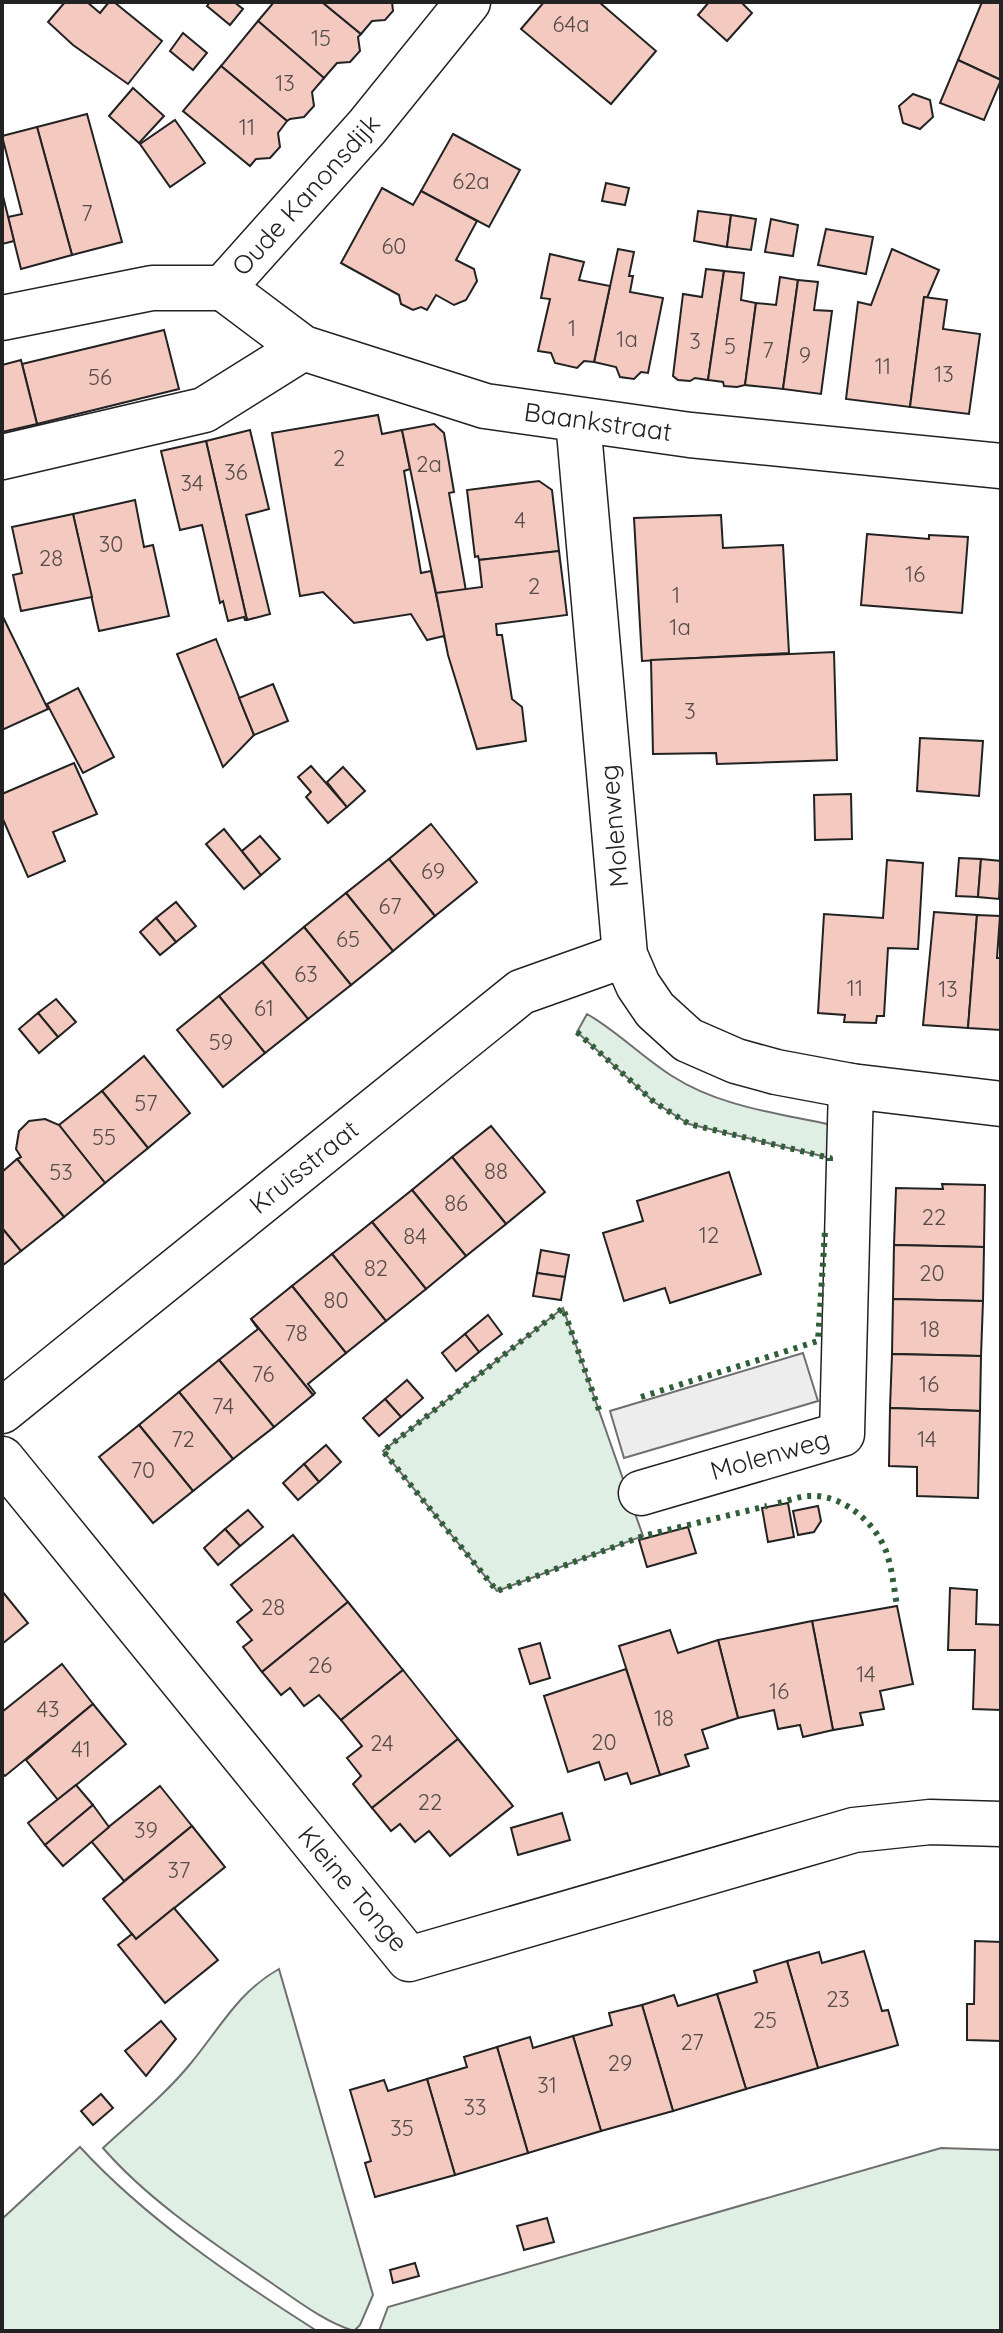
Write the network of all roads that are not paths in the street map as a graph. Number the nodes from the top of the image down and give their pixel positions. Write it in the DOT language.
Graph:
graph roads {
  1 [pos="468,2"];
  2 [pos="223,288"];
  3 [pos="2,318"];
  4 [pos="303,348"];
  5 [pos="578,420"];
  6 [pos="2,457"];
  7 [pos="1001,466"];
  8 [pos="625,955"];
  9 [pos="851,1086"];
  10 [pos="1001,1104"];
  11 [pos="2,1411"];
  12 [pos="2,1459"];
  13 [pos="641,1493"];
  14 [pos="1001,1824"];
  1 -- 2 [label="street, Oude Kanonsdijk"];
  2 -- 3 [label="street, Oude Kanonsdijk"];
  2 -- 4 [label="street, Baankstraat"];
  4 -- 5 [label="street, Baankstraat"];
  4 -- 6 [label="street"];
  5 -- 7 [label="street, Baankstraat"];
  5 -- 8 [label="street, Molenweg"];
  8 -- 9 [label="street, Molenweg"];
  8 -- 11 [label="street, Kruisstraat"];
  9 -- 10 [label="street, Molenweg"];
  9 -- 13 [label="street, Molenweg"];
  12 -- 14 [label="street, Kleine Tonge"];
}
